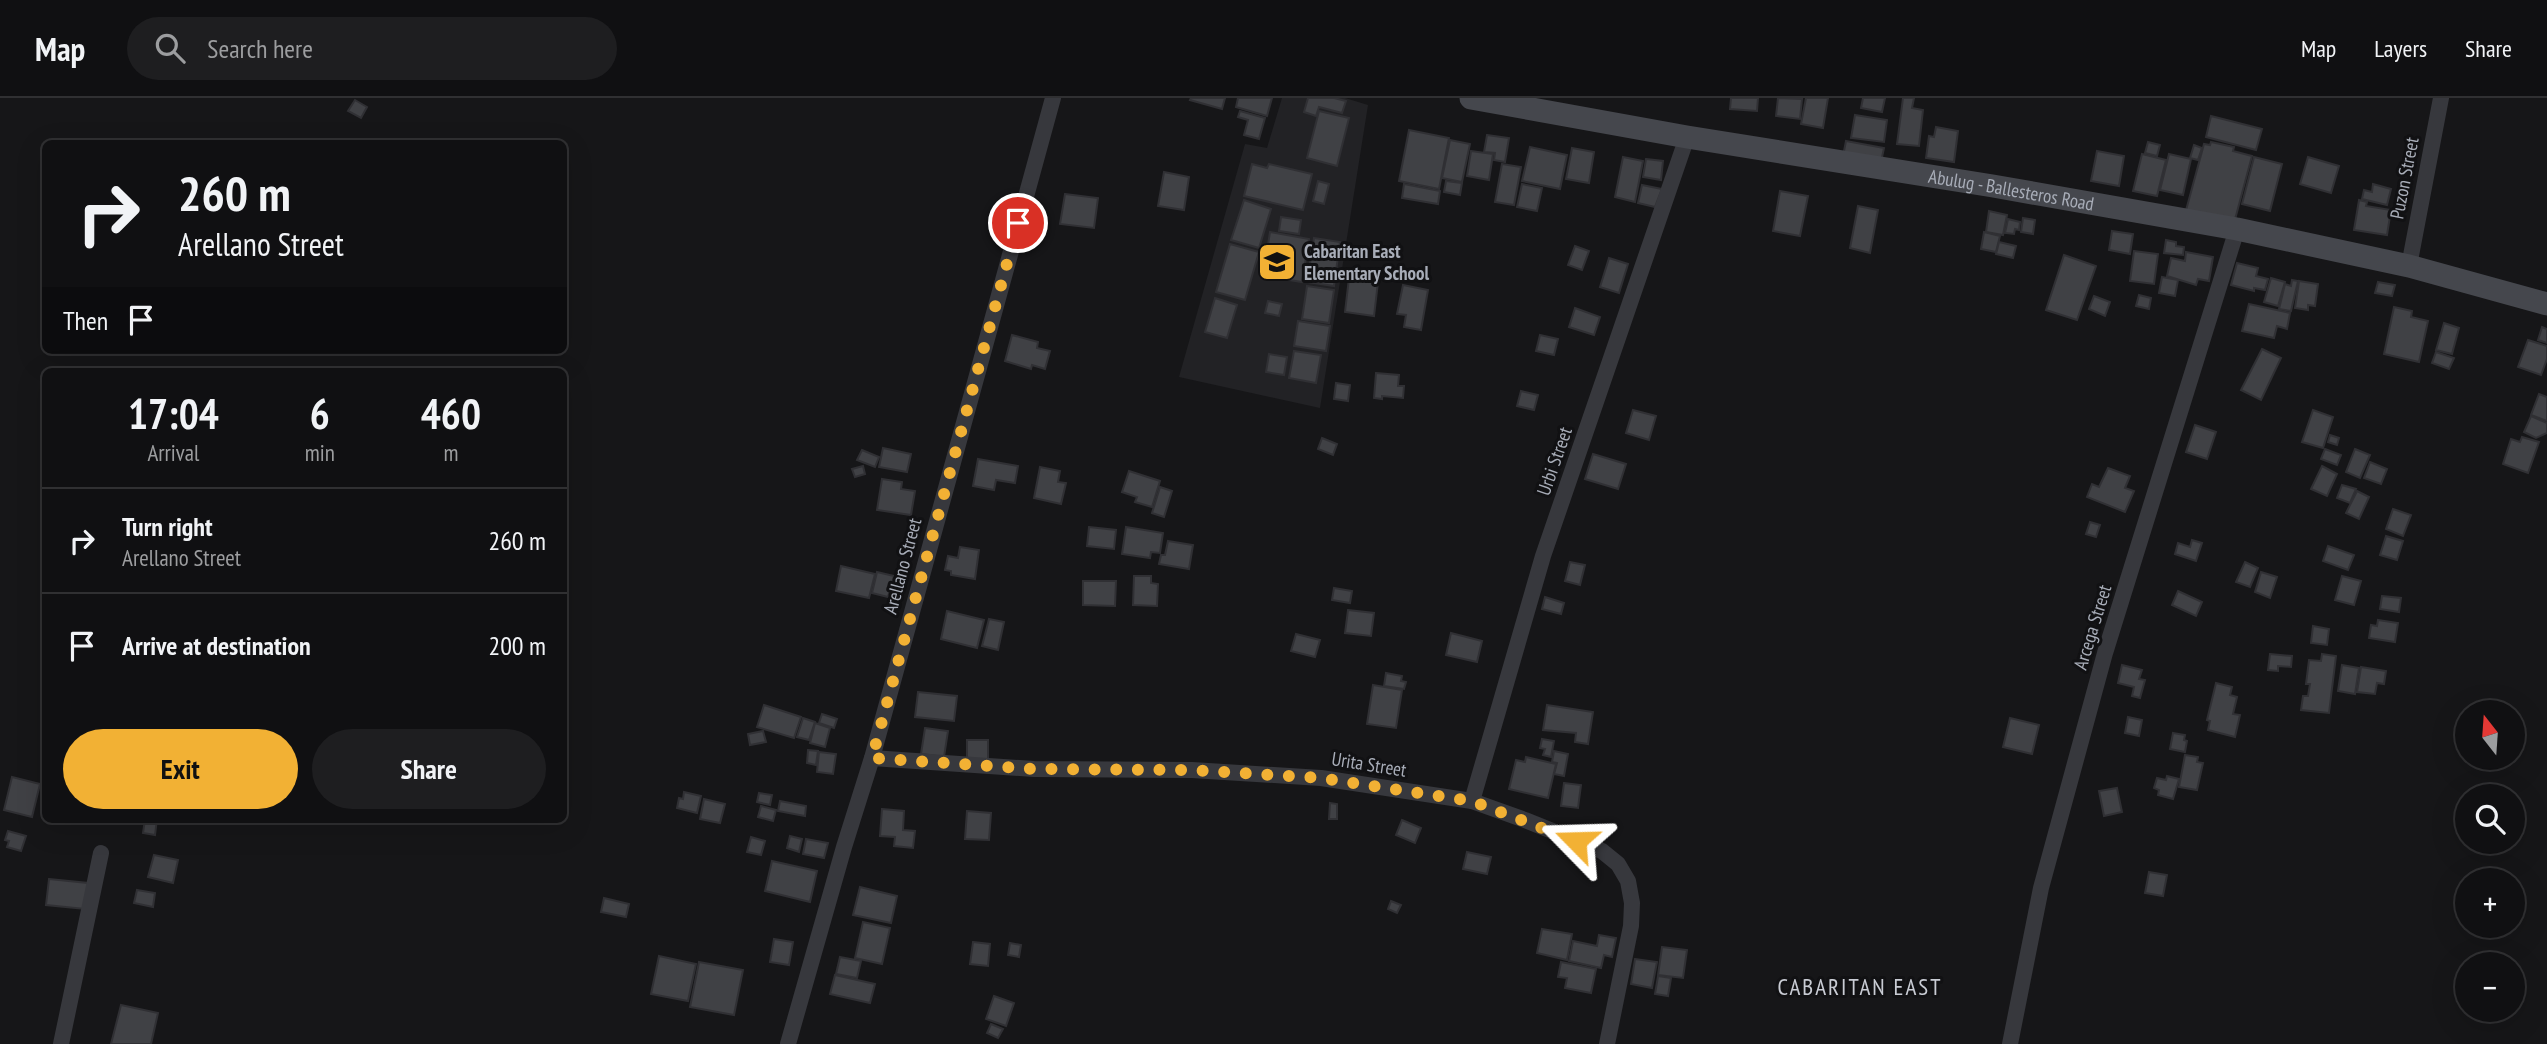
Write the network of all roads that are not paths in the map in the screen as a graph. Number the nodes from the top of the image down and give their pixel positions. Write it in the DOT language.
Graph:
graph roads {
  1 [pos="1053,98"];
  2 [pos="1471,98"];
  3 [pos="2441,98"];
  4 [pos="1687,138"];
  5 [pos="2237,229"];
  6 [pos="2409,267"];
  7 [pos="2547,304"];
  8 [pos="872,758"];
  9 [pos="1472,801"];
  10 [pos="100,853"];
  11 [pos="61,1044"];
  12 [pos="788,1044"];
  13 [pos="1607,1044"];
  14 [pos="2010,1044"];
  1 -- 8 [label="street, Arellano Street"];
  2 -- 4 [label="main road, Abulug - Ballesteros Road"];
  3 -- 6 [label="street, Puzon Street"];
  4 -- 5 [label="main road, Abulug - Ballesteros Road"];
  4 -- 9 [label="street, Urbi Street"];
  5 -- 6 [label="main road, Abulug - Ballesteros Road"];
  5 -- 14 [label="street, Arcega Street"];
  6 -- 7 [label="main road, Abulug - Ballesteros Road"];
  8 -- 9 [label="street, Urita Street"];
  8 -- 12 [label="street, Arellano Street"];
  9 -- 13 [label="street, Urita Street"];
  10 -- 11 [label="street"];
}
